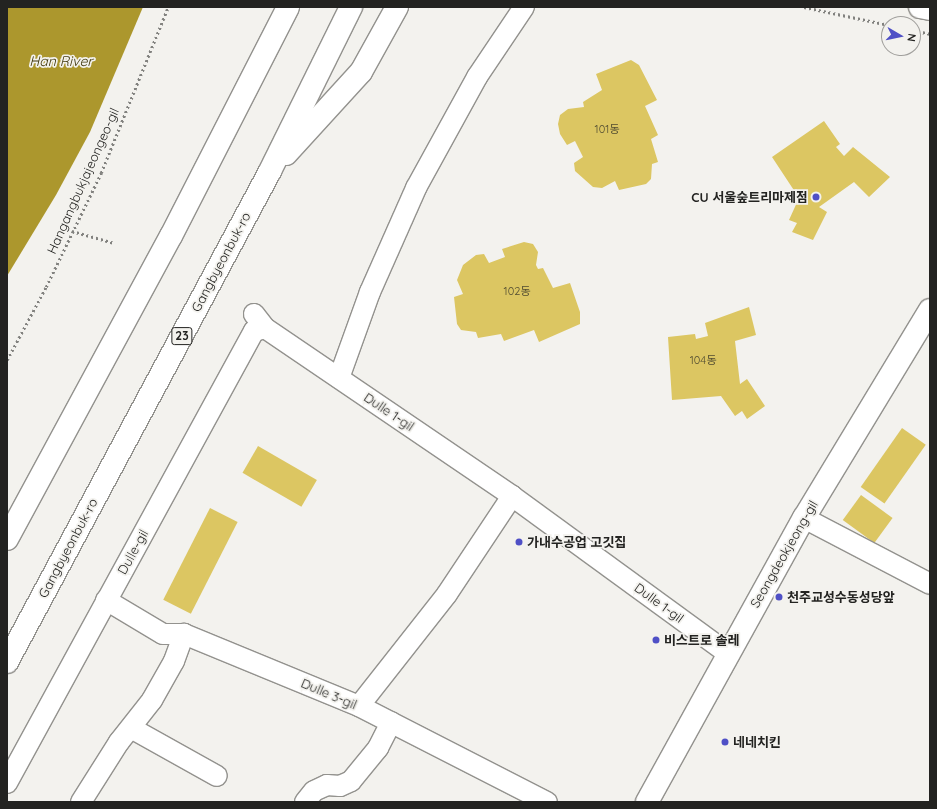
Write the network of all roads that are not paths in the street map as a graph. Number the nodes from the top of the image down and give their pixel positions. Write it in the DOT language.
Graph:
graph roads {
  1 [pos="280,7"];
  2 [pos="288,7"];
  3 [pos="351,7"];
  4 [pos="397,7"];
  5 [pos="524,7"];
  6 [pos="920,7"];
  7 [pos="930,9"];
  8 [pos="264,57"];
  9 [pos="270,171"];
  10 [pos="930,310"];
  11 [pos="260,321"];
  12 [pos="339,378"];
  13 [pos="512,496"];
  14 [pos="804,518"];
  15 [pos="7,539"];
  16 [pos="930,584"];
  17 [pos="106,600"];
  18 [pos="184,634"];
  19 [pos="727,653"];
  20 [pos="7,662"];
  21 [pos="359,706"];
  22 [pos="391,722"];
  23 [pos="131,728"];
  24 [pos="218,776"];
  25 [pos="7,783"];
  26 [pos="81,802"];
  27 [pos="305,802"];
  28 [pos="547,802"];
  29 [pos="647,802"];
  1 -- 8 [label="main road"];
  2 -- 8 [label="main road"];
  3 -- 9 [label="main road, Gangbyeonbuk-ro / 23"];
  4 -- 9 [label="main road"];
  5 -- 12 [label="street"];
  6 -- 7 [label="main road"];
  8 -- 15 [label="main road"];
  9 -- 20 [label="main road, Gangbyeonbuk-ro / 23"];
  10 -- 14 [label="main road, Seongdeokjeong-gil"];
  11 -- 12 [label="street, Dulle 1-gil"];
  11 -- 17 [label="street, Dulle-gil"];
  12 -- 13 [label="street, Dulle 1-gil"];
  13 -- 19 [label="street, Dulle 1-gil"];
  13 -- 21 [label="street"];
  14 -- 16 [label="street"];
  14 -- 19 [label="main road, Seongdeokjeong-gil"];
  17 -- 18 [label="street, Dulle 3-gil"];
  17 -- 25 [label="street, Dulle-gil"];
  18 -- 21 [label="street, Dulle 3-gil"];
  18 -- 23 [label="street"];
  19 -- 29 [label="main road, Seongdeokjeong-gil"];
  21 -- 22 [label="street, Dulle 3-gil"];
  22 -- 27 [label="street"];
  22 -- 28 [label="street, Dulle 3-gil"];
  23 -- 24 [label="street"];
  23 -- 26 [label="street"];
}
